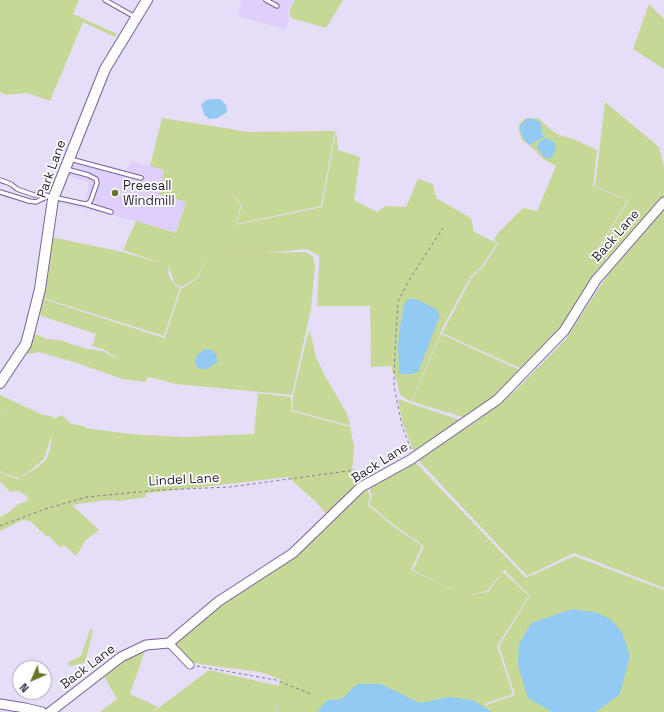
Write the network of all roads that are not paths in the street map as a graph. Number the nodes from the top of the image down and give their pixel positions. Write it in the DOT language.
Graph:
graph roads {
  1 [pos="105,0"];
  2 [pos="147,0"];
  3 [pos="266,0"];
  4 [pos="277,6"];
  5 [pos="136,18"];
  6 [pos="68,159"];
  7 [pos="65,169"];
  8 [pos="141,178"];
  9 [pos="0,180"];
  10 [pos="0,192"];
  11 [pos="51,197"];
  12 [pos="664,202"];
  13 [pos="85,204"];
  14 [pos="112,212"];
  15 [pos="1,381"];
  16 [pos="169,643"];
  17 [pos="190,665"];
  18 [pos="0,704"];
  19 [pos="42,712"];
  20 [pos="50,712"];
  1 -- 5 [label="lane"];
  2 -- 5 [label="main road, Park Lane"];
  3 -- 4 [label="lane"];
  5 -- 6 [label="main road, Park Lane"];
  6 -- 7 [label="main road, Park Lane"];
  6 -- 8 [label="lane"];
  7 -- 11 [label="main road, Park Lane"];
  7 -- 13 [label="lane"];
  9 -- 11 [label="lane"];
  10 -- 11 [label="lane"];
  11 -- 13 [label="lane"];
  11 -- 15 [label="main road, Park Lane"];
  12 -- 16 [label="street, Back Lane"];
  13 -- 14 [label="lane"];
  16 -- 17 [label="street"];
  16 -- 20 [label="street, Back Lane"];
  18 -- 19 [label="street"];
}
